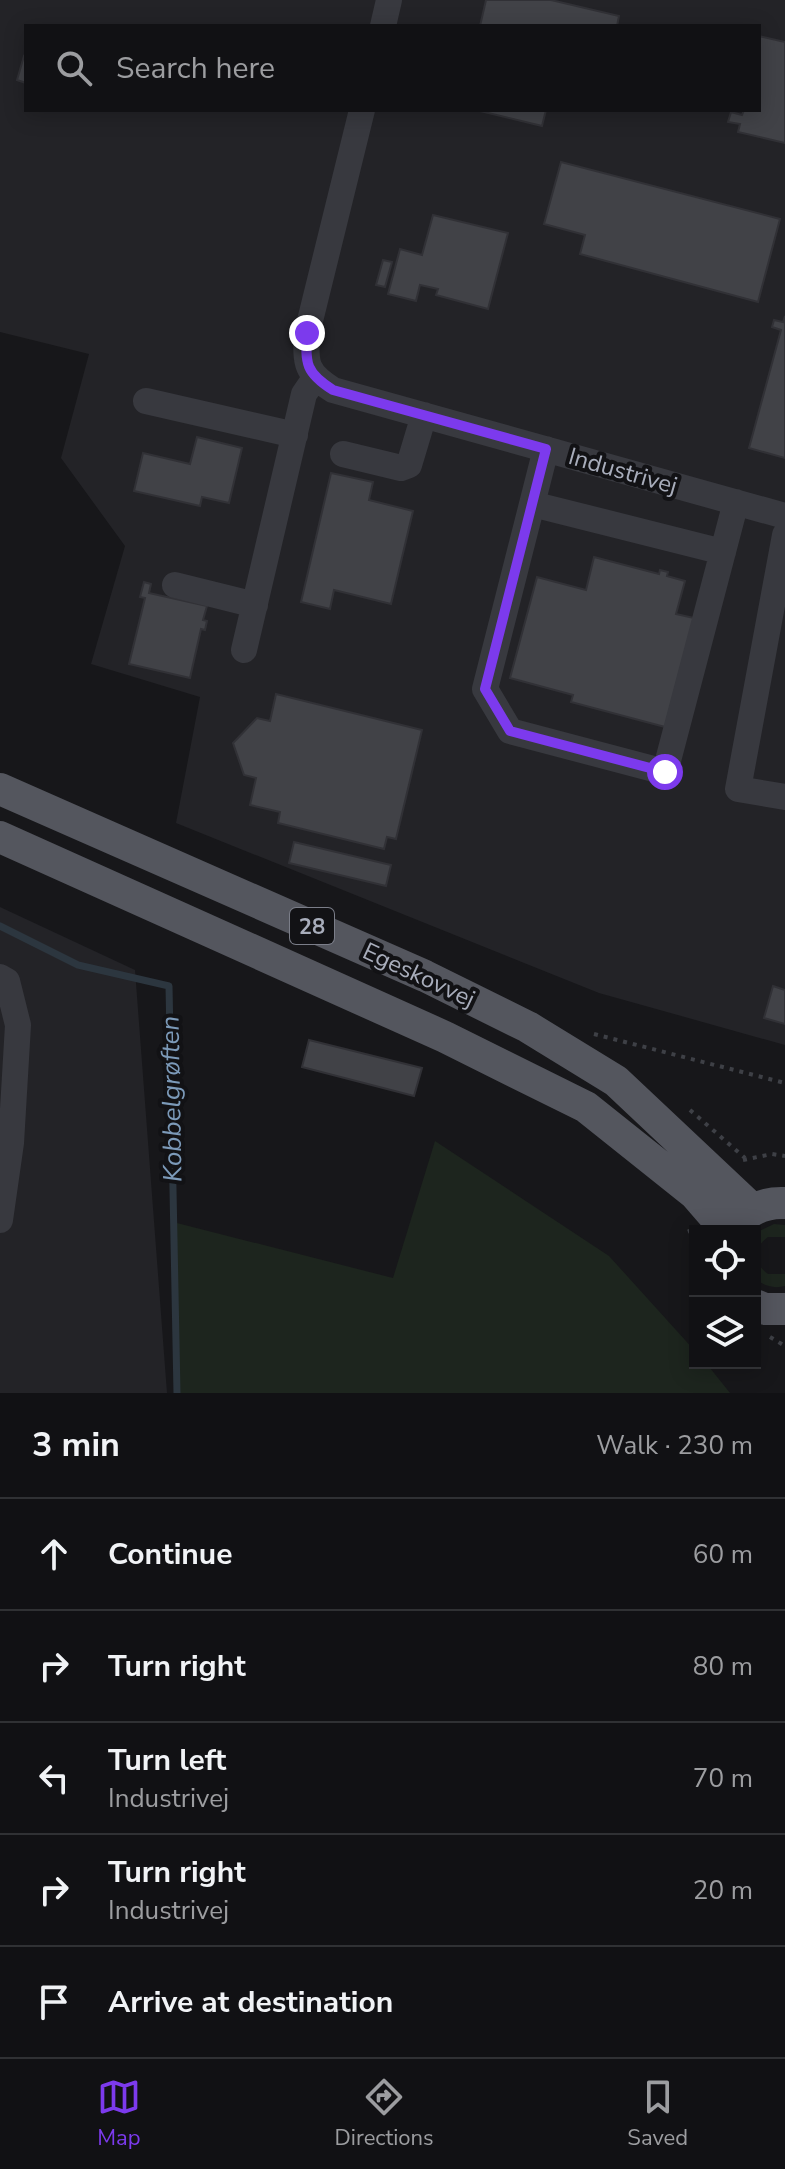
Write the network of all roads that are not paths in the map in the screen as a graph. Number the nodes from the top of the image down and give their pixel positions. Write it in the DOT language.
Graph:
graph roads {
  1 [pos="389,0"];
  2 [pos="383,24"];
  3 [pos="362,112"];
  4 [pos="315,378"];
  5 [pos="146,401"];
  6 [pos="424,415"];
  7 [pos="295,435"];
  8 [pos="546,449"];
  9 [pos="343,454"];
  10 [pos="736,502"];
  11 [pos="532,504"];
  12 [pos="785,516"];
  13 [pos="785,535"];
  14 [pos="723,552"];
  15 [pos="175,585"];
  16 [pos="255,605"];
  17 [pos="244,650"];
  18 [pos="0,789"];
  19 [pos="785,797"];
  20 [pos="0,837"];
  21 [pos="0,977"];
  22 [pos="5,1142"];
  23 [pos="785,1203"];
  24 [pos="0,1220"];
  25 [pos="737,1224"];
  26 [pos="761,1307"];
  27 [pos="785,1309"];
  1 -- 2 [label="street"];
  3 -- 4 [label="street"];
  4 -- 6 [label="street, Industrivej"];
  4 -- 7 [label="street"];
  5 -- 7 [label="street"];
  6 -- 8 [label="street, Industrivej"];
  6 -- 9 [label="street"];
  7 -- 16 [label="street"];
  8 -- 10 [label="street, Industrivej"];
  8 -- 11 [label="street"];
  10 -- 12 [label="street, Industrivej"];
  10 -- 14 [label="street"];
  11 -- 14 [label="street"];
  11 -- 14 [label="street"];
  13 -- 19 [label="street"];
  15 -- 16 [label="street"];
  16 -- 17 [label="street"];
  18 -- 25 [label="main road, Egeskovvej / 28"];
  20 -- 25 [label="main road, Egeskovvej / 28"];
  21 -- 22 [label="street"];
  22 -- 24 [label="street"];
  23 -- 25 [label="main road"];
  26 -- 27 [label="main road"];
}
